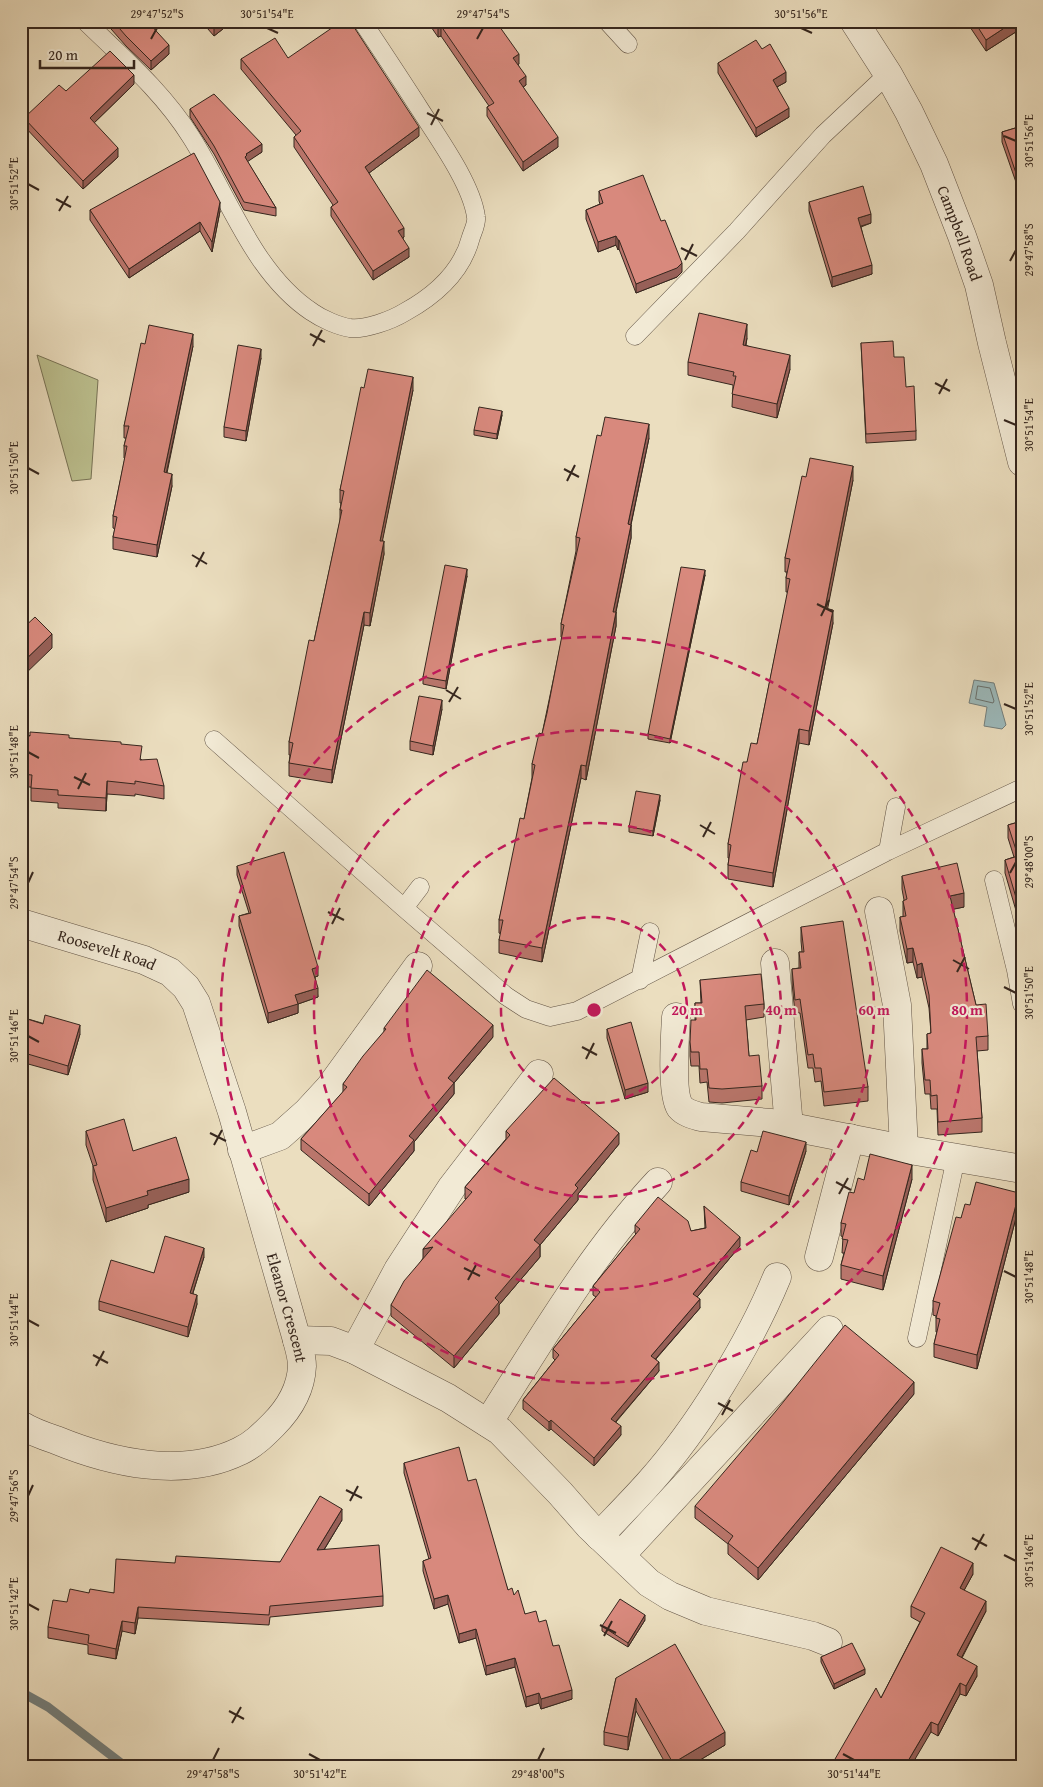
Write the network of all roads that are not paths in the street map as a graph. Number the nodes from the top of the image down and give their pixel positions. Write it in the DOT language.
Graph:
graph roads {
  1 [pos="85,21"];
  2 [pos="362,21"];
  3 [pos="607,21"];
  4 [pos="854,21"];
  5 [pos="628,44"];
  6 [pos="888,74"];
  7 [pos="635,336"];
  8 [pos="1022,462"];
  9 [pos="214,740"];
  10 [pos="1022,788"];
  11 [pos="896,807"];
  12 [pos="888,851"];
  13 [pos="994,880"];
  14 [pos="420,887"];
  15 [pos="404,908"];
  16 [pos="879,911"];
  17 [pos="21,922"];
  18 [pos="650,932"];
  19 [pos="775,963"];
  20 [pos="418,966"];
  21 [pos="640,980"];
  22 [pos="186,987"];
  23 [pos="1022,1004"];
  24 [pos="676,1016"];
  25 [pos="539,1074"];
  26 [pos="789,1127"];
  27 [pos="850,1138"];
  28 [pos="904,1149"];
  29 [pos="242,1150"];
  30 [pos="956,1158"];
  31 [pos="1022,1169"];
  32 [pos="658,1182"];
  33 [pos="819,1256"];
  34 [pos="777,1277"];
  35 [pos="829,1330"];
  36 [pos="917,1338"];
  37 [pos="297,1340"];
  38 [pos="354,1350"];
  39 [pos="488,1423"];
  40 [pos="21,1425"];
  41 [pos="599,1536"];
  42 [pos="621,1555"];
  43 [pos="828,1642"];
  1 -- 2 [label="lane"];
  3 -- 5 [label="lane"];
  4 -- 6 [label="street, Campbell Road"];
  6 -- 7 [label="lane"];
  6 -- 8 [label="street, Campbell Road"];
  9 -- 15 [label="lane"];
  10 -- 12 [label="lane"];
  11 -- 12 [label="lane"];
  12 -- 21 [label="lane"];
  13 -- 23 [label="lane"];
  14 -- 15 [label="lane"];
  15 -- 21 [label="lane"];
  16 -- 28 [label="street"];
  17 -- 22 [label="street, Roosevelt Road"];
  18 -- 21 [label="lane"];
  19 -- 26 [label="street"];
  20 -- 29 [label="street"];
  22 -- 29 [label="street, Eleanor Crescent"];
  24 -- 26 [label="street"];
  25 -- 38 [label="street"];
  26 -- 27 [label="street"];
  27 -- 28 [label="street"];
  27 -- 33 [label="street"];
  28 -- 30 [label="street"];
  29 -- 37 [label="street, Eleanor Crescent"];
  30 -- 31 [label="street"];
  30 -- 36 [label="lane"];
  32 -- 39 [label="street"];
  34 -- 41 [label="street"];
  35 -- 42 [label="street"];
  37 -- 38 [label="street"];
  37 -- 40 [label="street, Eleanor Crescent"];
  38 -- 39 [label="street"];
  39 -- 41 [label="street"];
  41 -- 42 [label="street"];
  42 -- 43 [label="street"];
}
